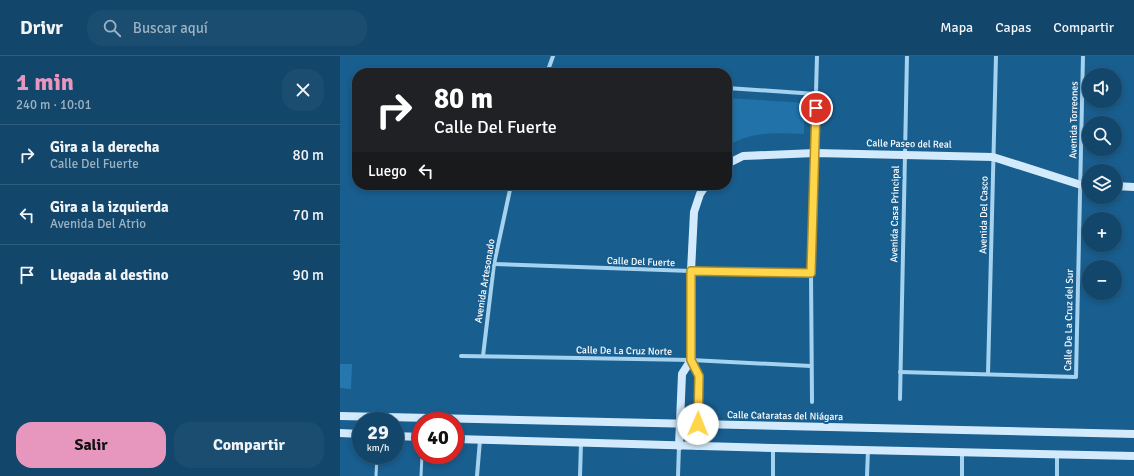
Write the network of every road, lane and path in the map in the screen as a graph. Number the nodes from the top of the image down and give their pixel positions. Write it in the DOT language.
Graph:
graph roads {
  1 [pos="553,56"];
  2 [pos="817,56"];
  3 [pos="907,56"];
  4 [pos="996,56"];
  5 [pos="1083,56"];
  6 [pos="549,68"];
  7 [pos="732,88"];
  8 [pos="816,94"];
  9 [pos="815,153"];
  10 [pos="905,154"];
  11 [pos="993,157"];
  12 [pos="732,162"];
  13 [pos="1085,164"];
  14 [pos="1082,184"];
  15 [pos="1122,186"];
  16 [pos="1134,187"];
  17 [pos="510,190"];
  18 [pos="703,190"];
  19 [pos="1084,204"];
  20 [pos="494,264"];
  21 [pos="691,271"];
  22 [pos="811,273"];
  23 [pos="461,356"];
  24 [pos="483,356"];
  25 [pos="691,360"];
  26 [pos="811,366"];
  27 [pos="900,372"];
  28 [pos="988,374"];
  29 [pos="900,399"];
  30 [pos="812,402"];
  31 [pos="340,416"];
  32 [pos="680,423"];
  33 [pos="698,424"];
  34 [pos="340,433"];
  35 [pos="352,434"];
  36 [pos="1134,434"];
  37 [pos="464,439"];
  38 [pos="480,440"];
  39 [pos="581,443"];
  40 [pos="679,446"];
  41 [pos="697,446"];
  42 [pos="773,448"];
  43 [pos="868,450"];
  44 [pos="962,452"];
  45 [pos="1057,454"];
  46 [pos="1134,456"];
  47 [pos="377,464"];
  48 [pos="422,464"];
  49 [pos="376,476"];
  50 [pos="421,476"];
  51 [pos="477,476"];
  52 [pos="580,476"];
  53 [pos="678,476"];
  54 [pos="772,476"];
  55 [pos="868,476"];
  56 [pos="962,476"];
  57 [pos="1056,476"];
  1 -- 6 [label="street"];
  2 -- 8 [label="street"];
  3 -- 10 [label="street, Avenida Casa Principal"];
  4 -- 11 [label="street, Avenida Del Casco"];
  5 -- 13 [label="street, Avenida Torreones"];
  7 -- 8 [label="street"];
  8 -- 9 [label="street"];
  9 -- 10 [label="main road, Calle Paseo del Real"];
  9 -- 12 [label="main road, Calle Paseo del Real"];
  9 -- 22 [label="street"];
  10 -- 11 [label="main road, Calle Paseo del Real"];
  10 -- 27 [label="street, Avenida Casa Principal"];
  11 -- 14 [label="main road, Calle Paseo del Real"];
  11 -- 28 [label="street, Avenida Del Casco"];
  15 -- 16 [label="main road"];
  17 -- 20 [label="street, Avenida Artesonado"];
  18 -- 21 [label="main road"];
  19 -- 28 [label="street, Calle De La Cruz del Sur"];
  20 -- 21 [label="street, Calle Del Fuerte"];
  20 -- 24 [label="street, Avenida Artesonado"];
  21 -- 22 [label="street, Calle Del Fuerte"];
  21 -- 25 [label="main road"];
  22 -- 26 [label="street"];
  23 -- 24 [label="street, Calle De La Cruz Norte"];
  24 -- 25 [label="street, Calle De La Cruz Norte"];
  25 -- 26 [label="street, Calle De La Cruz Norte"];
  25 -- 32 [label="main road"];
  25 -- 33 [label="main road"];
  26 -- 30 [label="street"];
  27 -- 28 [label="street, Calle De La Cruz del Sur"];
  27 -- 29 [label="street, Avenida Casa Principal"];
  31 -- 32 [label="main road, Calle Cataratas del Niágara"];
  32 -- 33 [label="main road, Calle Cataratas del Niágara"];
  32 -- 40 [label="main road"];
  33 -- 36 [label="main road, Calle Cataratas del Niágara"];
  33 -- 41 [label="main road"];
  34 -- 35 [label="main road"];
  37 -- 38 [label="main road"];
  38 -- 39 [label="main road"];
  38 -- 51 [label="street"];
  39 -- 40 [label="main road"];
  39 -- 52 [label="street"];
  40 -- 41 [label="main road"];
  40 -- 53 [label="street"];
  41 -- 42 [label="main road"];
  42 -- 43 [label="main road"];
  42 -- 54 [label="street"];
  43 -- 44 [label="main road"];
  43 -- 55 [label="street"];
  44 -- 45 [label="main road"];
  44 -- 56 [label="street"];
  45 -- 46 [label="main road"];
  45 -- 57 [label="street"];
  47 -- 49 [label="lane"];
  48 -- 50 [label="lane"];
}
